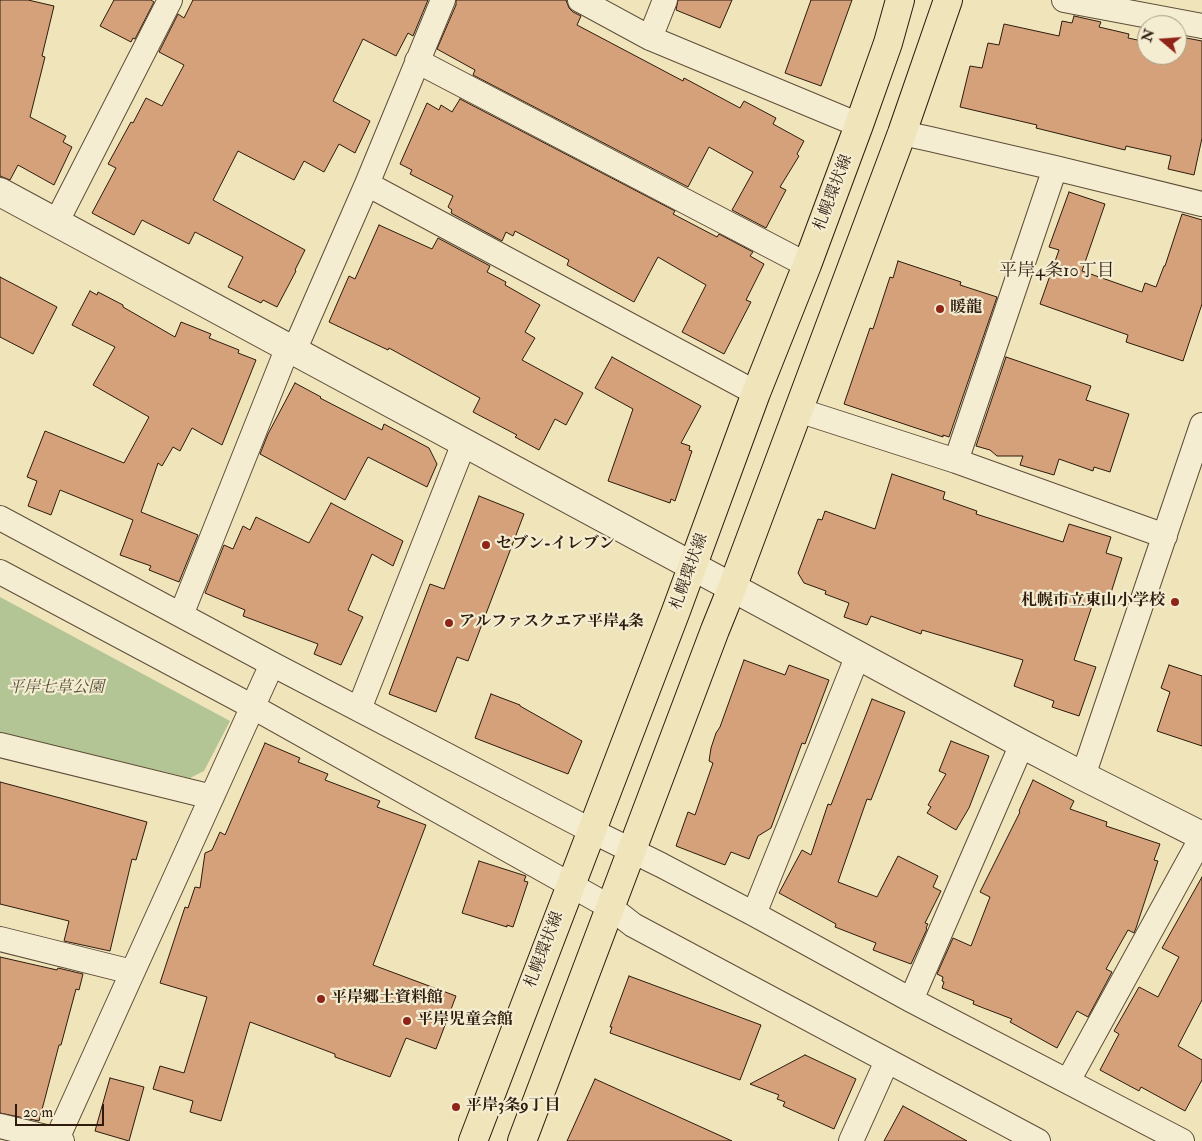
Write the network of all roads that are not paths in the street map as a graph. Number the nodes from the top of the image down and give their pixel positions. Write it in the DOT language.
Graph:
graph roads {
  1 [pos="170,0"];
  2 [pos="443,0"];
  3 [pos="580,0"];
  4 [pos="665,0"];
  5 [pos="900,0"];
  6 [pos="948,0"];
  7 [pos="1064,0"];
  8 [pos="1202,26"];
  9 [pos="650,38"];
  10 [pos="417,61"];
  11 [pos="859,125"];
  12 [pos="902,133"];
  13 [pos="1055,168"];
  14 [pos="367,184"];
  15 [pos="0,192"];
  16 [pos="1202,204"];
  17 [pos="56,223"];
  18 [pos="807,265"];
  19 [pos="291,349"];
  20 [pos="756,393"];
  21 [pos="798,410"];
  22 [pos="1202,425"];
  23 [pos="464,443"];
  24 [pos="956,461"];
  25 [pos="0,518"];
  26 [pos="1165,536"];
  27 [pos="692,566"];
  28 [pos="0,572"];
  29 [pos="732,588"];
  30 [pos="181,615"];
  31 [pos="858,655"];
  32 [pos="272,664"];
  33 [pos="253,707"];
  34 [pos="358,709"];
  35 [pos="1022,744"];
  36 [pos="0,745"];
  37 [pos="1083,776"];
  38 [pos="212,797"];
  39 [pos="592,831"];
  40 [pos="1202,836"];
  41 [pos="632,850"];
  42 [pos="570,884"];
  43 [pos="610,907"];
  44 [pos="754,914"];
  45 [pos="0,939"];
  46 [pos="132,972"];
  47 [pos="911,1000"];
  48 [pos="887,1061"];
  49 [pos="1068,1081"];
  50 [pos="0,1126"];
  51 [pos="58,1141"];
  52 [pos="473,1141"];
  53 [pos="522,1141"];
  54 [pos="851,1141"];
  55 [pos="1038,1141"];
  56 [pos="1182,1141"];
  1 -- 17 [label="street"];
  2 -- 10 [label="street"];
  3 -- 9 [label="street"];
  4 -- 9 [label="street"];
  5 -- 11 [label="main road, 札幌環状線"];
  6 -- 12 [label="main road"];
  7 -- 8 [label="street"];
  9 -- 11 [label="street"];
  10 -- 14 [label="street"];
  10 -- 18 [label="street"];
  11 -- 18 [label="main road, 札幌環状線"];
  12 -- 13 [label="street"];
  12 -- 21 [label="main road"];
  13 -- 16 [label="street"];
  13 -- 24 [label="street"];
  14 -- 19 [label="street"];
  14 -- 20 [label="street"];
  15 -- 17 [label="street"];
  17 -- 19 [label="street"];
  18 -- 20 [label="main road, 札幌環状線"];
  19 -- 23 [label="street"];
  19 -- 30 [label="street"];
  20 -- 27 [label="main road, 札幌環状線"];
  21 -- 24 [label="street"];
  21 -- 29 [label="main road"];
  22 -- 26 [label="street"];
  23 -- 27 [label="street"];
  23 -- 34 [label="street"];
  24 -- 26 [label="street"];
  25 -- 30 [label="street"];
  26 -- 37 [label="street"];
  27 -- 29 [label="street"];
  27 -- 39 [label="main road, 札幌環状線"];
  28 -- 33 [label="street"];
  29 -- 31 [label="street"];
  29 -- 41 [label="main road"];
  30 -- 32 [label="street"];
  31 -- 35 [label="street"];
  31 -- 44 [label="street"];
  32 -- 33 [label="street"];
  32 -- 34 [label="street"];
  33 -- 38 [label="street"];
  33 -- 42 [label="street"];
  34 -- 39 [label="street"];
  35 -- 37 [label="street"];
  35 -- 47 [label="street"];
  36 -- 38 [label="street"];
  37 -- 40 [label="street"];
  38 -- 46 [label="street"];
  39 -- 41 [label="street"];
  39 -- 42 [label="main road, 札幌環状線"];
  40 -- 49 [label="street"];
  41 -- 43 [label="main road"];
  41 -- 44 [label="street"];
  42 -- 43 [label="street"];
  42 -- 52 [label="main road, 札幌環状線"];
  43 -- 48 [label="street"];
  43 -- 53 [label="main road"];
  44 -- 47 [label="street"];
  45 -- 46 [label="street"];
  46 -- 51 [label="street"];
  47 -- 49 [label="street"];
  48 -- 54 [label="street"];
  48 -- 55 [label="street"];
  49 -- 56 [label="street"];
  50 -- 51 [label="street"];
}
